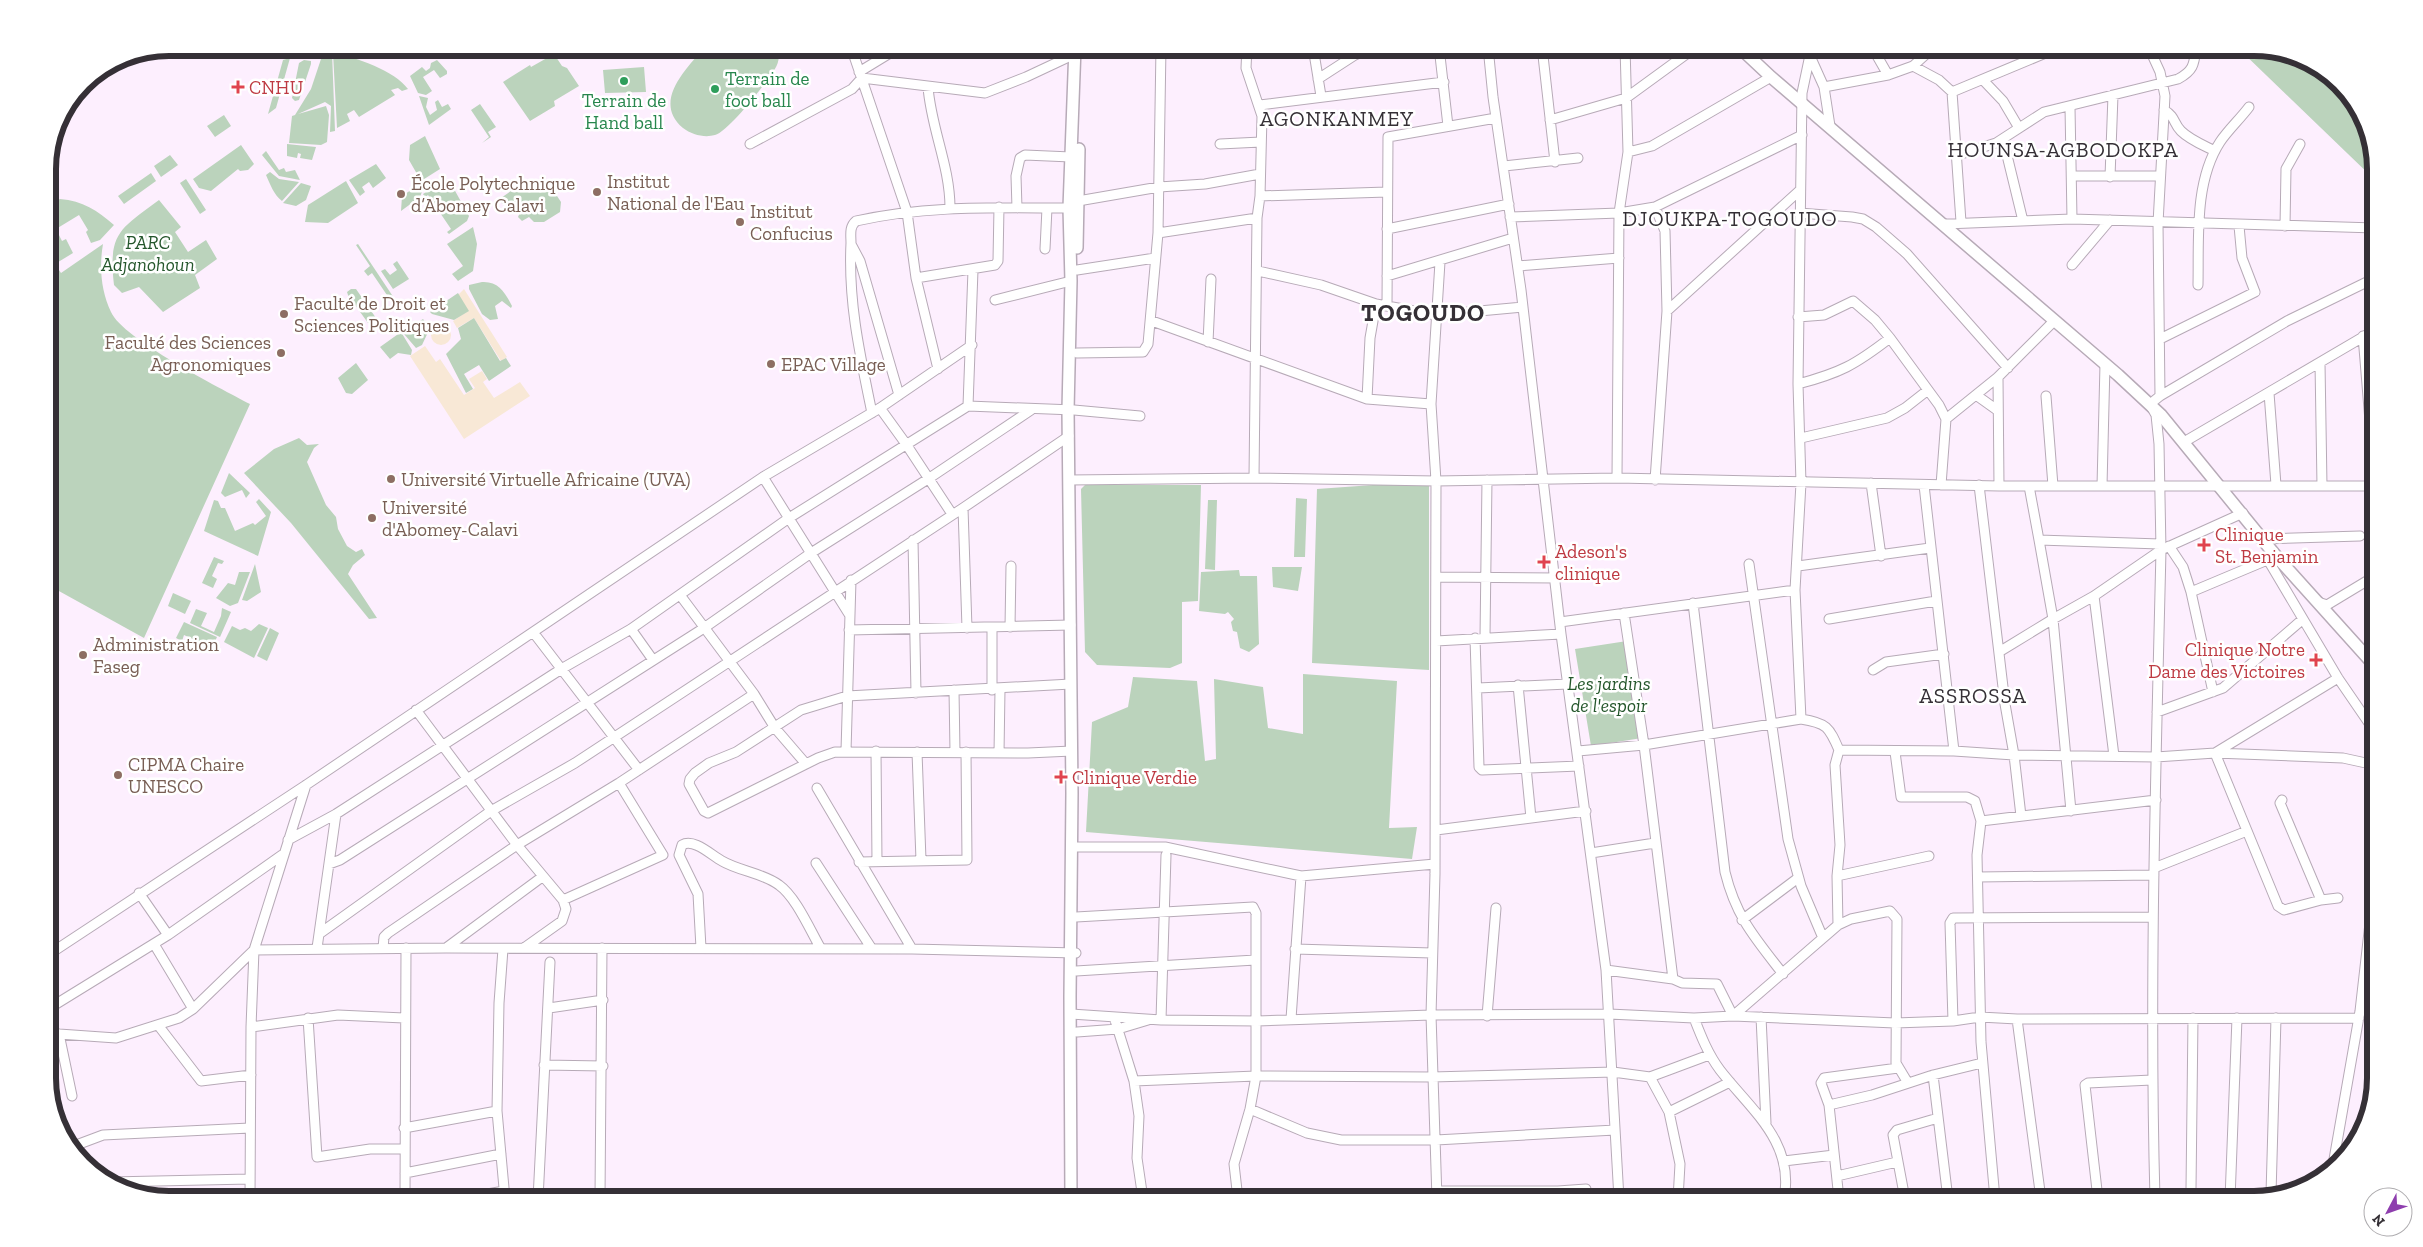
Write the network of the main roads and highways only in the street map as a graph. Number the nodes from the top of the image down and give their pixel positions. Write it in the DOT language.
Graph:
graph roads {
  1 [pos="1076,56"];
  2 [pos="1748,56"];
  3 [pos="1076,104"];
  4 [pos="1074,204"];
  5 [pos="1071,410"];
  6 [pos="1072,480"];
  7 [pos="1074,657"];
  8 [pos="2367,657"];
  9 [pos="1075,847"];
  10 [pos="1073,952"];
  11 [pos="1074,1014"];
  12 [pos="1071,1191"];
  13 [pos="1076,1191"];
  1 -- 3 [label="main road"];
  2 -- 8 [label="main road"];
  3 -- 4 [label="main road"];
  3 -- 4 [label="main road"];
  4 -- 5 [label="main road"];
  4 -- 5 [label="main road"];
  5 -- 6 [label="main road"];
  5 -- 6 [label="main road"];
  6 -- 7 [label="main road"];
  6 -- 7 [label="main road"];
  7 -- 9 [label="main road"];
  7 -- 9 [label="main road"];
  9 -- 10 [label="main road"];
  9 -- 10 [label="main road"];
  10 -- 11 [label="main road"];
  10 -- 11 [label="main road"];
  11 -- 12 [label="main road"];
  11 -- 13 [label="main road"];
}
